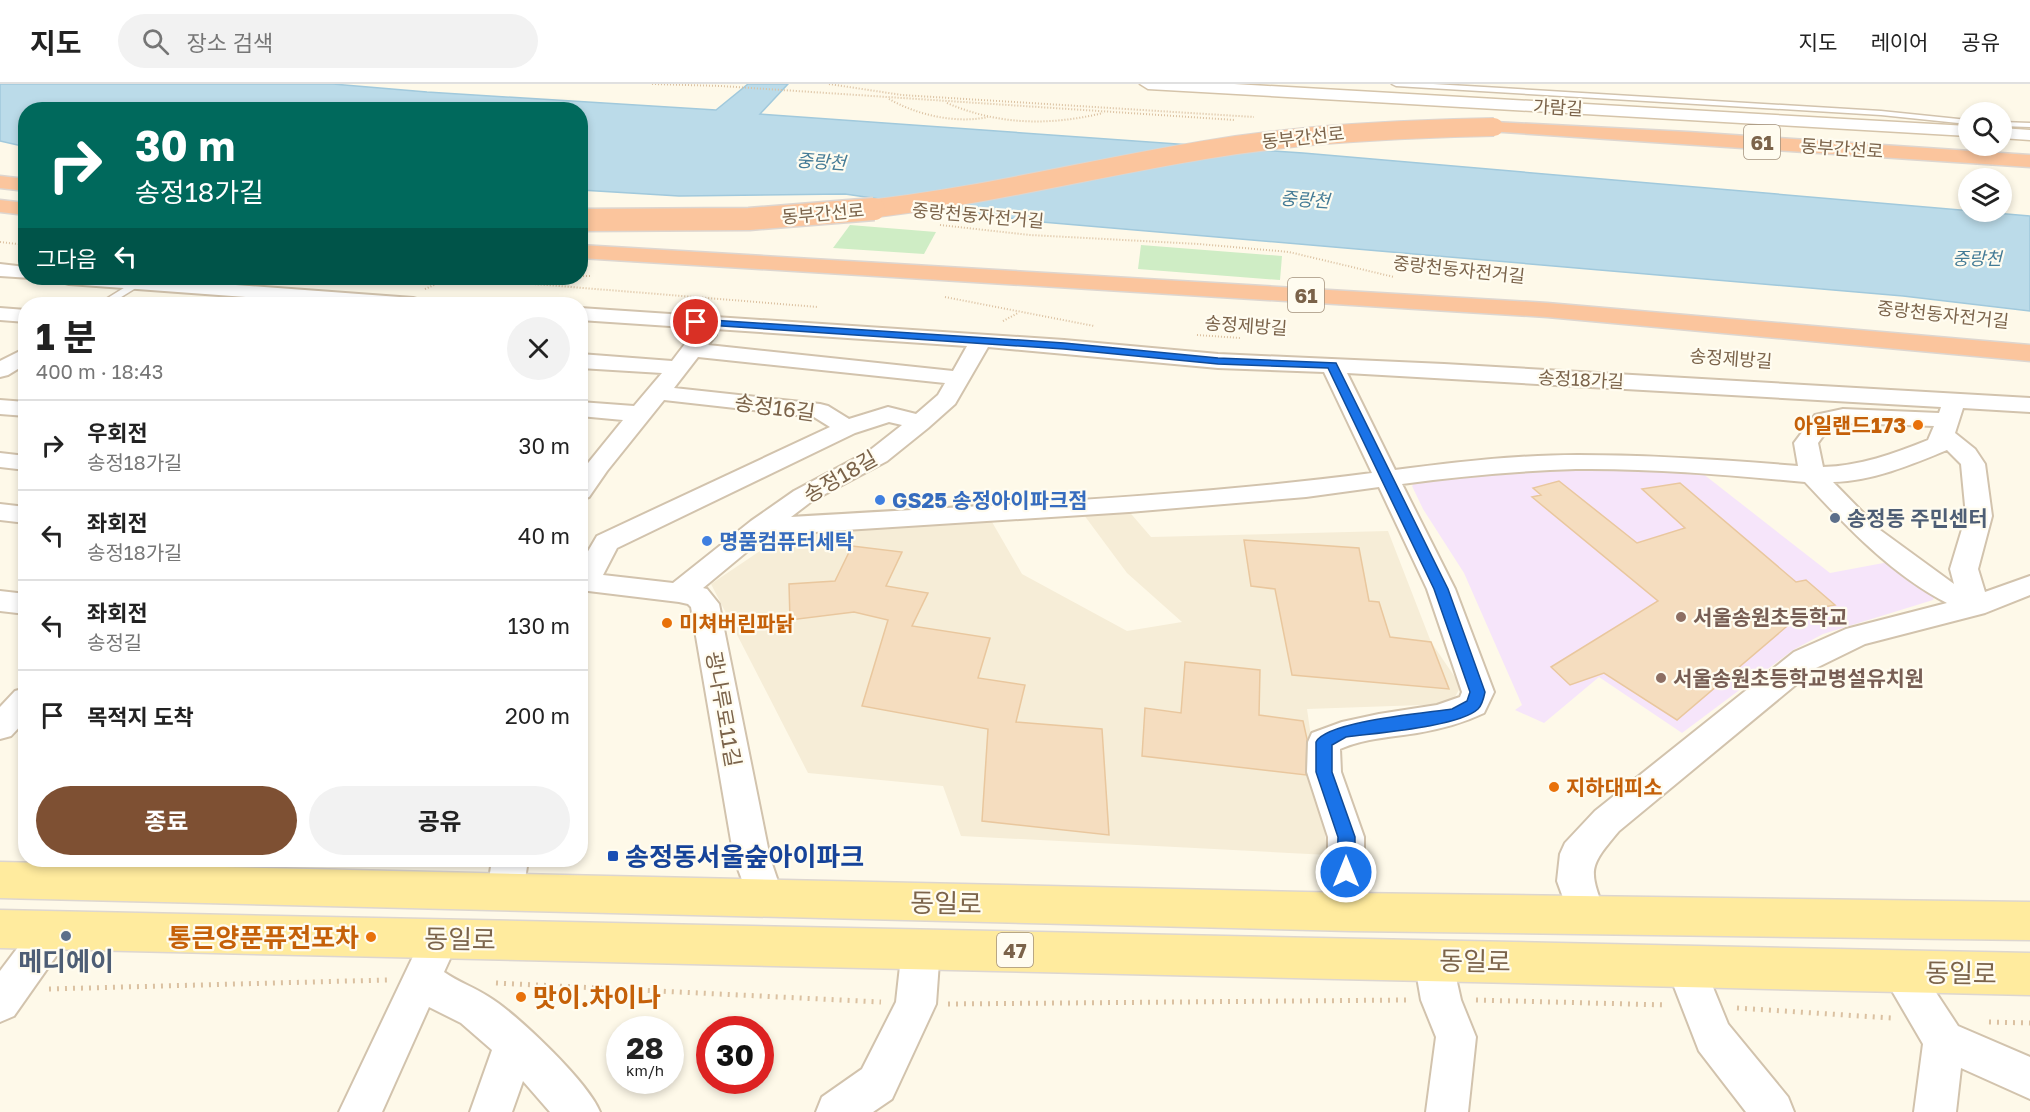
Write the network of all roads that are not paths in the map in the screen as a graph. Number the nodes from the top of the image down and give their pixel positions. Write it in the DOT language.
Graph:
graph roads {
  1 [pos="1148,84"];
  2 [pos="1305,84"];
  3 [pos="1392,91"];
  4 [pos="1958,121"];
  5 [pos="2012,124"];
  6 [pos="2030,125"];
  7 [pos="1958,130"];
  8 [pos="1605,132"];
  9 [pos="2012,134"];
  10 [pos="2030,135"];
  11 [pos="1958,141"];
  12 [pos="2012,142"];
  13 [pos="2030,143"];
  14 [pos="2030,161"];
  15 [pos="0,182"];
  16 [pos="18,184"];
  17 [pos="0,206"];
  18 [pos="18,208"];
  19 [pos="588,220"];
  20 [pos="588,251"];
  21 [pos="0,270"];
  22 [pos="18,272"];
  23 [pos="133,285"];
  24 [pos="148,285"];
  25 [pos="114,297"];
  26 [pos="309,297"];
  27 [pos="1547,310"];
  28 [pos="0,314"];
  29 [pos="18,315"];
  30 [pos="588,315"];
  31 [pos="714,324"];
  32 [pos="988,331"];
  33 [pos="694,350"];
  34 [pos="2030,353"];
  35 [pos="18,356"];
  36 [pos="588,362"];
  37 [pos="1332,365"];
  38 [pos="679,368"];
  39 [pos="0,370"];
  40 [pos="2030,376"];
  41 [pos="958,378"];
  42 [pos="659,393"];
  43 [pos="2030,405"];
  44 [pos="0,407"];
  45 [pos="18,408"];
  46 [pos="588,410"];
  47 [pos="641,414"];
  48 [pos="1949,418"];
  49 [pos="920,423"];
  50 [pos="847,428"];
  51 [pos="0,460"];
  52 [pos="18,462"];
  53 [pos="590,465"];
  54 [pos="1812,475"];
  55 [pos="1387,477"];
  56 [pos="0,512"];
  57 [pos="18,514"];
  58 [pos="760,527"];
  59 [pos="588,574"];
  60 [pos="588,583"];
  61 [pos="2030,585"];
  62 [pos="679,593"];
  63 [pos="0,601"];
  64 [pos="18,603"];
  65 [pos="1975,606"];
  66 [pos="0,692"];
  67 [pos="18,695"];
  68 [pos="18,706"];
  69 [pos="0,727"];
  70 [pos="111,871"];
  71 [pos="508,876"];
  72 [pos="0,880"];
  73 [pos="766,899"];
  74 [pos="1351,912"];
  75 [pos="1587,916"];
  76 [pos="2030,921"];
  77 [pos="0,929"];
  78 [pos="53,930"];
  79 [pos="440,939"];
  80 [pos="921,948"];
  81 [pos="1684,966"];
  82 [pos="1900,972"];
  83 [pos="2030,974"];
  84 [pos="422,979"];
  85 [pos="1437,980"];
  86 [pos="5,996"];
  87 [pos="1937,1030"];
  88 [pos="515,1043"];
  89 [pos="2030,1078"];
  90 [pos="360,1112"];
  91 [pos="491,1112"];
  92 [pos="579,1112"];
  93 [pos="837,1112"];
  94 [pos="1446,1112"];
  95 [pos="1773,1112"];
  96 [pos="1935,1112"];
  1 -- 3 [label="street, 가람길"];
  2 -- 3 [label="street"];
  3 -- 4 [label="lane"];
  3 -- 7 [label="street, 가람길"];
  5 -- 6 [label="lane"];
  8 -- 11 [label="highway"];
  8 -- 14 [label="highway, 동부간선로 / 61"];
  8 -- 19 [label="highway, 동부간선로 / 61, bridge"];
  9 -- 10 [label="street"];
  12 -- 13 [label="highway"];
  15 -- 16 [label="highway"];
  17 -- 18 [label="highway"];
  20 -- 27 [label="highway, 61"];
  21 -- 22 [label="street"];
  23 -- 25 [label="lane"];
  24 -- 26 [label="street"];
  27 -- 34 [label="highway, 61"];
  27 -- 40 [label="highway"];
  28 -- 29 [label="street"];
  30 -- 31 [label="street, 송정18가길"];
  31 -- 32 [label="street, 송정18가길"];
  31 -- 33 [label="street"];
  32 -- 37 [label="street, 송정18가길"];
  32 -- 41 [label="street, 송정18길"];
  33 -- 38 [label="street"];
  33 -- 41 [label="street"];
  35 -- 39 [label="street"];
  36 -- 38 [label="street"];
  37 -- 48 [label="street, 송정18가길"];
  37 -- 55 [label="street"];
  38 -- 42 [label="street"];
  41 -- 49 [label="street, 송정18길"];
  42 -- 47 [label="street"];
  42 -- 50 [label="street, 송정16길"];
  43 -- 48 [label="street, 송정18가길"];
  44 -- 45 [label="street"];
  46 -- 47 [label="street"];
  47 -- 53 [label="street"];
  48 -- 54 [label="street"];
  48 -- 54 [label="street, 송정18가길"];
  48 -- 65 [label="street"];
  49 -- 50 [label="street"];
  49 -- 58 [label="street, 송정18길"];
  50 -- 59 [label="street, 광나루로11길"];
  51 -- 52 [label="street"];
  54 -- 55 [label="street"];
  54 -- 65 [label="street"];
  55 -- 58 [label="street"];
  55 -- 74 [label="street"];
  56 -- 57 [label="street"];
  58 -- 62 [label="street, 송정18길"];
  60 -- 62 [label="street, 광나루로11길"];
  61 -- 65 [label="street"];
  62 -- 73 [label="street, 광나루로11길"];
  63 -- 64 [label="street"];
  65 -- 75 [label="street"];
  66 -- 67 [label="street"];
  68 -- 69 [label="street"];
  70 -- 71 [label="main road, 동일로 / 47"];
  70 -- 72 [label="main road, 동일로 / 47"];
  71 -- 73 [label="main road, 동일로 / 47"];
  73 -- 74 [label="main road, 동일로 / 47"];
  74 -- 75 [label="main road, 동일로 / 47"];
  75 -- 76 [label="main road, 동일로 / 47"];
  77 -- 78 [label="main road, 동일로 / 47"];
  78 -- 79 [label="main road, 동일로 / 47"];
  78 -- 86 [label="street"];
  79 -- 80 [label="main road, 동일로 / 47"];
  79 -- 84 [label="street"];
  80 -- 85 [label="main road, 동일로 / 47"];
  80 -- 93 [label="street, 동일로"];
  81 -- 82 [label="main road, 동일로 / 47"];
  81 -- 85 [label="main road, 동일로 / 47"];
  81 -- 95 [label="street"];
  82 -- 83 [label="main road, 동일로 / 47"];
  82 -- 87 [label="street"];
  84 -- 88 [label="street"];
  84 -- 90 [label="street"];
  85 -- 94 [label="street"];
  87 -- 89 [label="street"];
  87 -- 96 [label="street"];
  88 -- 91 [label="street"];
  88 -- 92 [label="street"];
}
